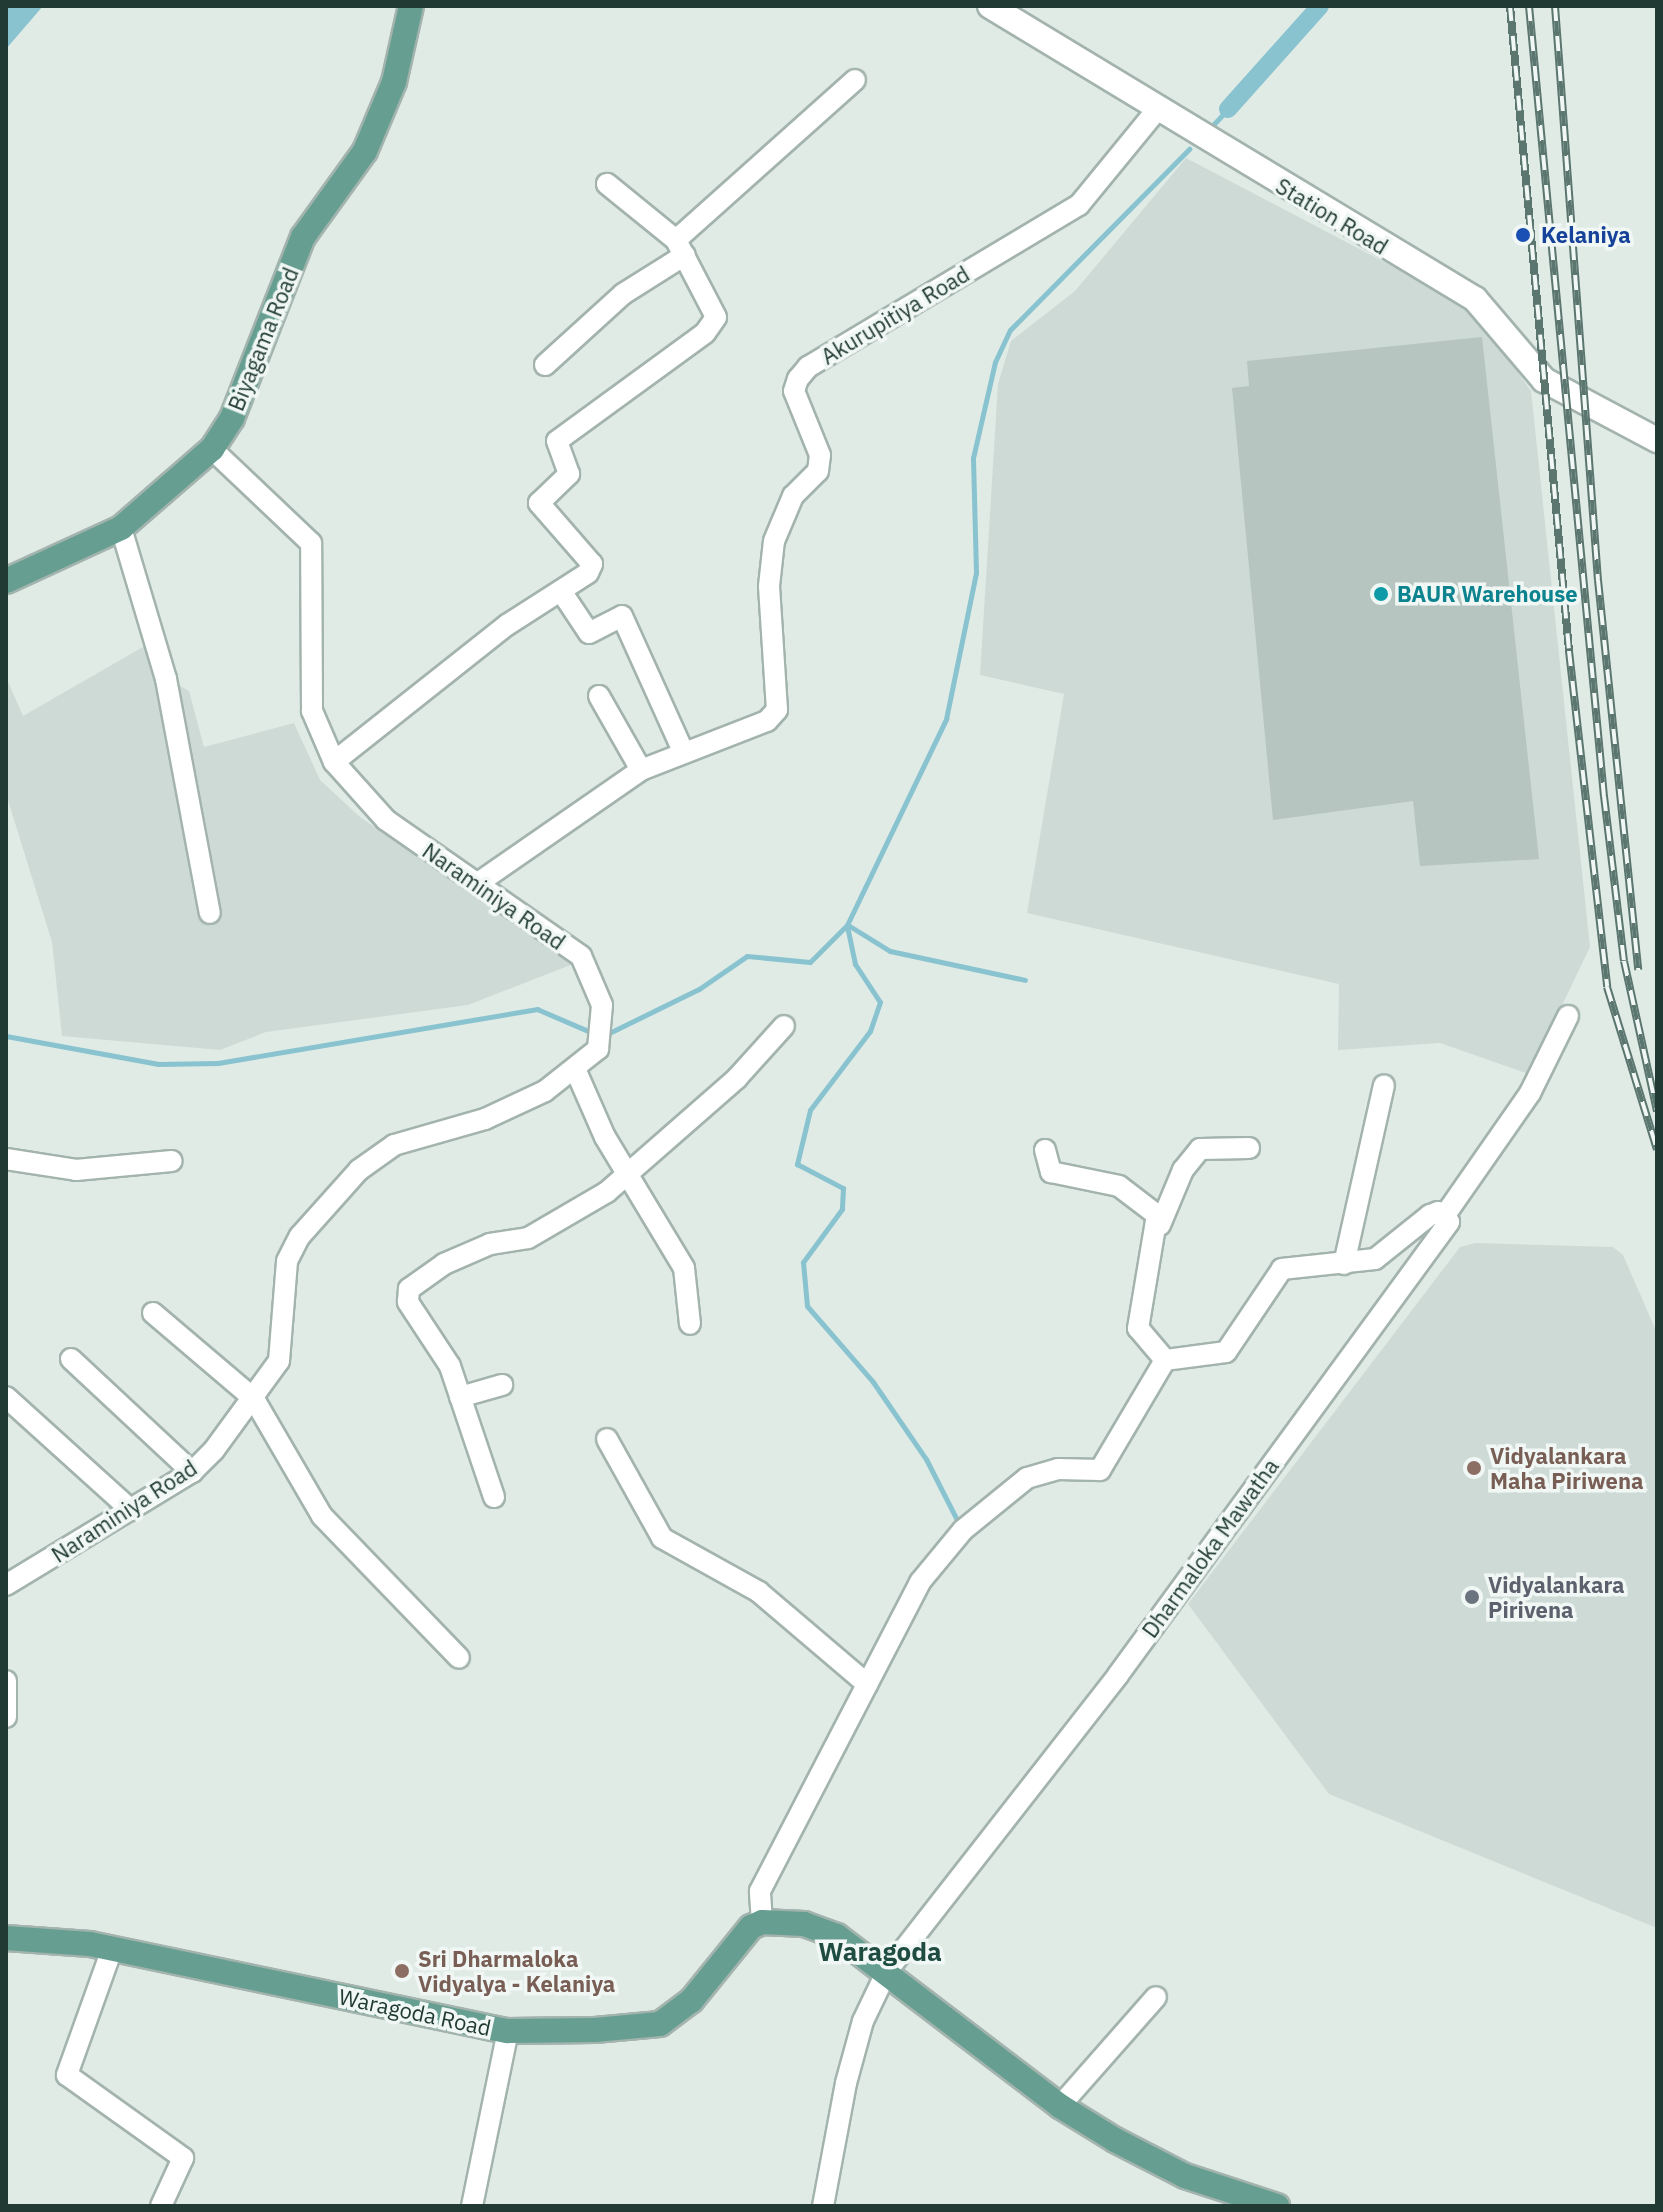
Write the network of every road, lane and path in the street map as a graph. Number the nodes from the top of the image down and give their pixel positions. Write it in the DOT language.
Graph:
graph roads {
  1 [pos="411,6"];
  2 [pos="990,6"];
  3 [pos="855,80"];
  4 [pos="1156,111"];
  5 [pos="607,184"];
  6 [pos="680,248"];
  7 [pos="545,365"];
  8 [pos="1657,440"];
  9 [pos="212,449"];
  10 [pos="121,528"];
  11 [pos="6,581"];
  12 [pos="561,591"];
  13 [pos="599,696"];
  14 [pos="684,753"];
  15 [pos="334,762"];
  16 [pos="641,770"];
  17 [pos="478,883"];
  18 [pos="210,913"];
  19 [pos="1568,1016"];
  20 [pos="784,1026"];
  21 [pos="576,1071"];
  22 [pos="1384,1085"];
  23 [pos="1249,1148"];
  24 [pos="1045,1150"];
  25 [pos="6,1159"];
  26 [pos="172,1161"];
  27 [pos="630,1176"];
  28 [pos="1445,1215"];
  29 [pos="1160,1225"];
  30 [pos="1344,1264"];
  31 [pos="153,1313"];
  32 [pos="690,1324"];
  33 [pos="71,1359"];
  34 [pos="1165,1360"];
  35 [pos="502,1385"];
  36 [pos="6,1397"];
  37 [pos="460,1397"];
  38 [pos="254,1399"];
  39 [pos="607,1439"];
  40 [pos="192,1472"];
  41 [pos="494,1497"];
  42 [pos="131,1510"];
  43 [pos="6,1585"];
  44 [pos="459,1658"];
  45 [pos="6,1681"];
  46 [pos="867,1684"];
  47 [pos="6,1717"];
  48 [pos="762,1922"];
  49 [pos="6,1938"];
  50 [pos="112,1949"];
  51 [pos="887,1971"];
  52 [pos="1156,1997"];
  53 [pos="508,2031"];
  54 [pos="1060,2106"];
  55 [pos="161,2206"];
  56 [pos="472,2206"];
  57 [pos="823,2206"];
  58 [pos="1277,2206"];
  1 -- 9 [label="main road, Biyagama Road"];
  2 -- 4 [label="street, Station Road"];
  3 -- 6 [label="street"];
  4 -- 8 [label="street, Station Road"];
  4 -- 14 [label="street, Akurupitiya Road"];
  5 -- 6 [label="street"];
  6 -- 7 [label="street"];
  6 -- 12 [label="street"];
  9 -- 10 [label="main road, Biyagama Road"];
  9 -- 15 [label="street, Naraminiya Road"];
  10 -- 11 [label="main road, Biyagama Road"];
  10 -- 18 [label="street"];
  12 -- 14 [label="street"];
  12 -- 15 [label="street"];
  13 -- 16 [label="street"];
  14 -- 16 [label="street, Akurupitiya Road"];
  15 -- 17 [label="street, Naraminiya Road"];
  16 -- 17 [label="street, Akurupitiya Road"];
  17 -- 21 [label="street, Naraminiya Road"];
  19 -- 28 [label="street, Dharmaloka Mawatha"];
  20 -- 27 [label="street"];
  21 -- 27 [label="street"];
  21 -- 38 [label="street, Naraminiya Road"];
  22 -- 30 [label="street"];
  23 -- 29 [label="street"];
  24 -- 29 [label="street"];
  25 -- 26 [label="street"];
  27 -- 32 [label="street"];
  27 -- 37 [label="street"];
  28 -- 30 [label="street"];
  28 -- 51 [label="street, Dharmaloka Mawatha"];
  29 -- 34 [label="street"];
  30 -- 34 [label="street"];
  31 -- 38 [label="street"];
  33 -- 40 [label="street"];
  34 -- 46 [label="street"];
  35 -- 37 [label="street"];
  36 -- 42 [label="street"];
  37 -- 41 [label="street"];
  38 -- 40 [label="street, Naraminiya Road"];
  38 -- 44 [label="street"];
  39 -- 46 [label="street"];
  40 -- 42 [label="street, Naraminiya Road"];
  42 -- 43 [label="street, Naraminiya Road"];
  45 -- 47 [label="street"];
  46 -- 48 [label="street"];
  48 -- 51 [label="main road"];
  48 -- 53 [label="main road, Waragoda Road"];
  49 -- 50 [label="main road, Waragoda Road"];
  50 -- 53 [label="main road, Waragoda Road"];
  50 -- 55 [label="street"];
  51 -- 54 [label="main road"];
  51 -- 57 [label="street, Dharmaloka Mawatha"];
  52 -- 54 [label="street"];
  53 -- 56 [label="street"];
  54 -- 58 [label="main road"];
}
